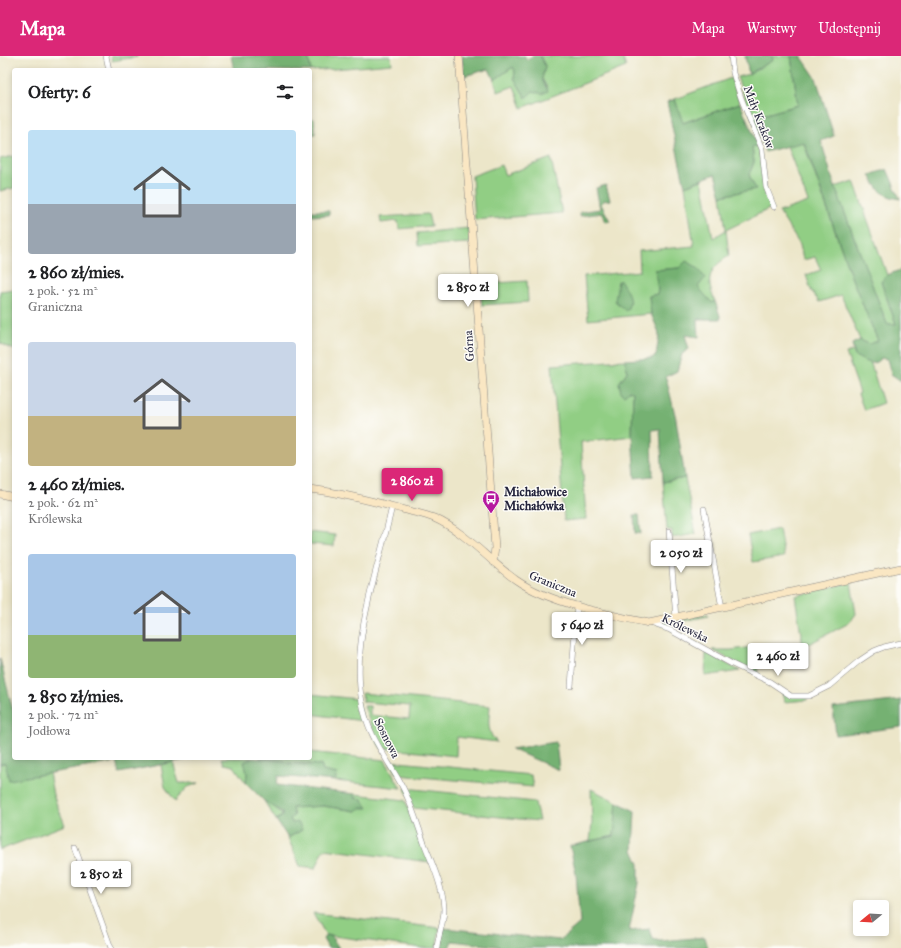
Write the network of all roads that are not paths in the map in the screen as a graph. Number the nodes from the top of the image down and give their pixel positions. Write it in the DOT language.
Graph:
graph roads {
  1 [pos="106,56"];
  2 [pos="459,56"];
  3 [pos="731,56"];
  4 [pos="109,68"];
  5 [pos="774,207"];
  6 [pos="312,490"];
  7 [pos="0,494"];
  8 [pos="12,497"];
  9 [pos="392,506"];
  10 [pos="704,509"];
  11 [pos="669,531"];
  12 [pos="493,562"];
  13 [pos="901,568"];
  14 [pos="576,605"];
  15 [pos="722,608"];
  16 [pos="676,618"];
  17 [pos="649,623"];
  18 [pos="901,643"];
  19 [pos="571,686"];
  20 [pos="75,848"];
  21 [pos="111,948"];
  22 [pos="437,948"];
  1 -- 4 [label="street"];
  2 -- 12 [label="street, Górna"];
  3 -- 5 [label="street, Mały Kraków"];
  6 -- 9 [label="street, Graniczna"];
  7 -- 8 [label="street"];
  9 -- 12 [label="street, Graniczna"];
  9 -- 22 [label="street, Sosnowa"];
  10 -- 15 [label="street"];
  11 -- 16 [label="street"];
  12 -- 14 [label="street, Graniczna"];
  13 -- 15 [label="street, Graniczna"];
  14 -- 17 [label="street, Graniczna"];
  14 -- 19 [label="street"];
  15 -- 16 [label="street, Graniczna"];
  16 -- 17 [label="street, Graniczna"];
  17 -- 18 [label="street, Królewska"];
  20 -- 21 [label="street"];
}
